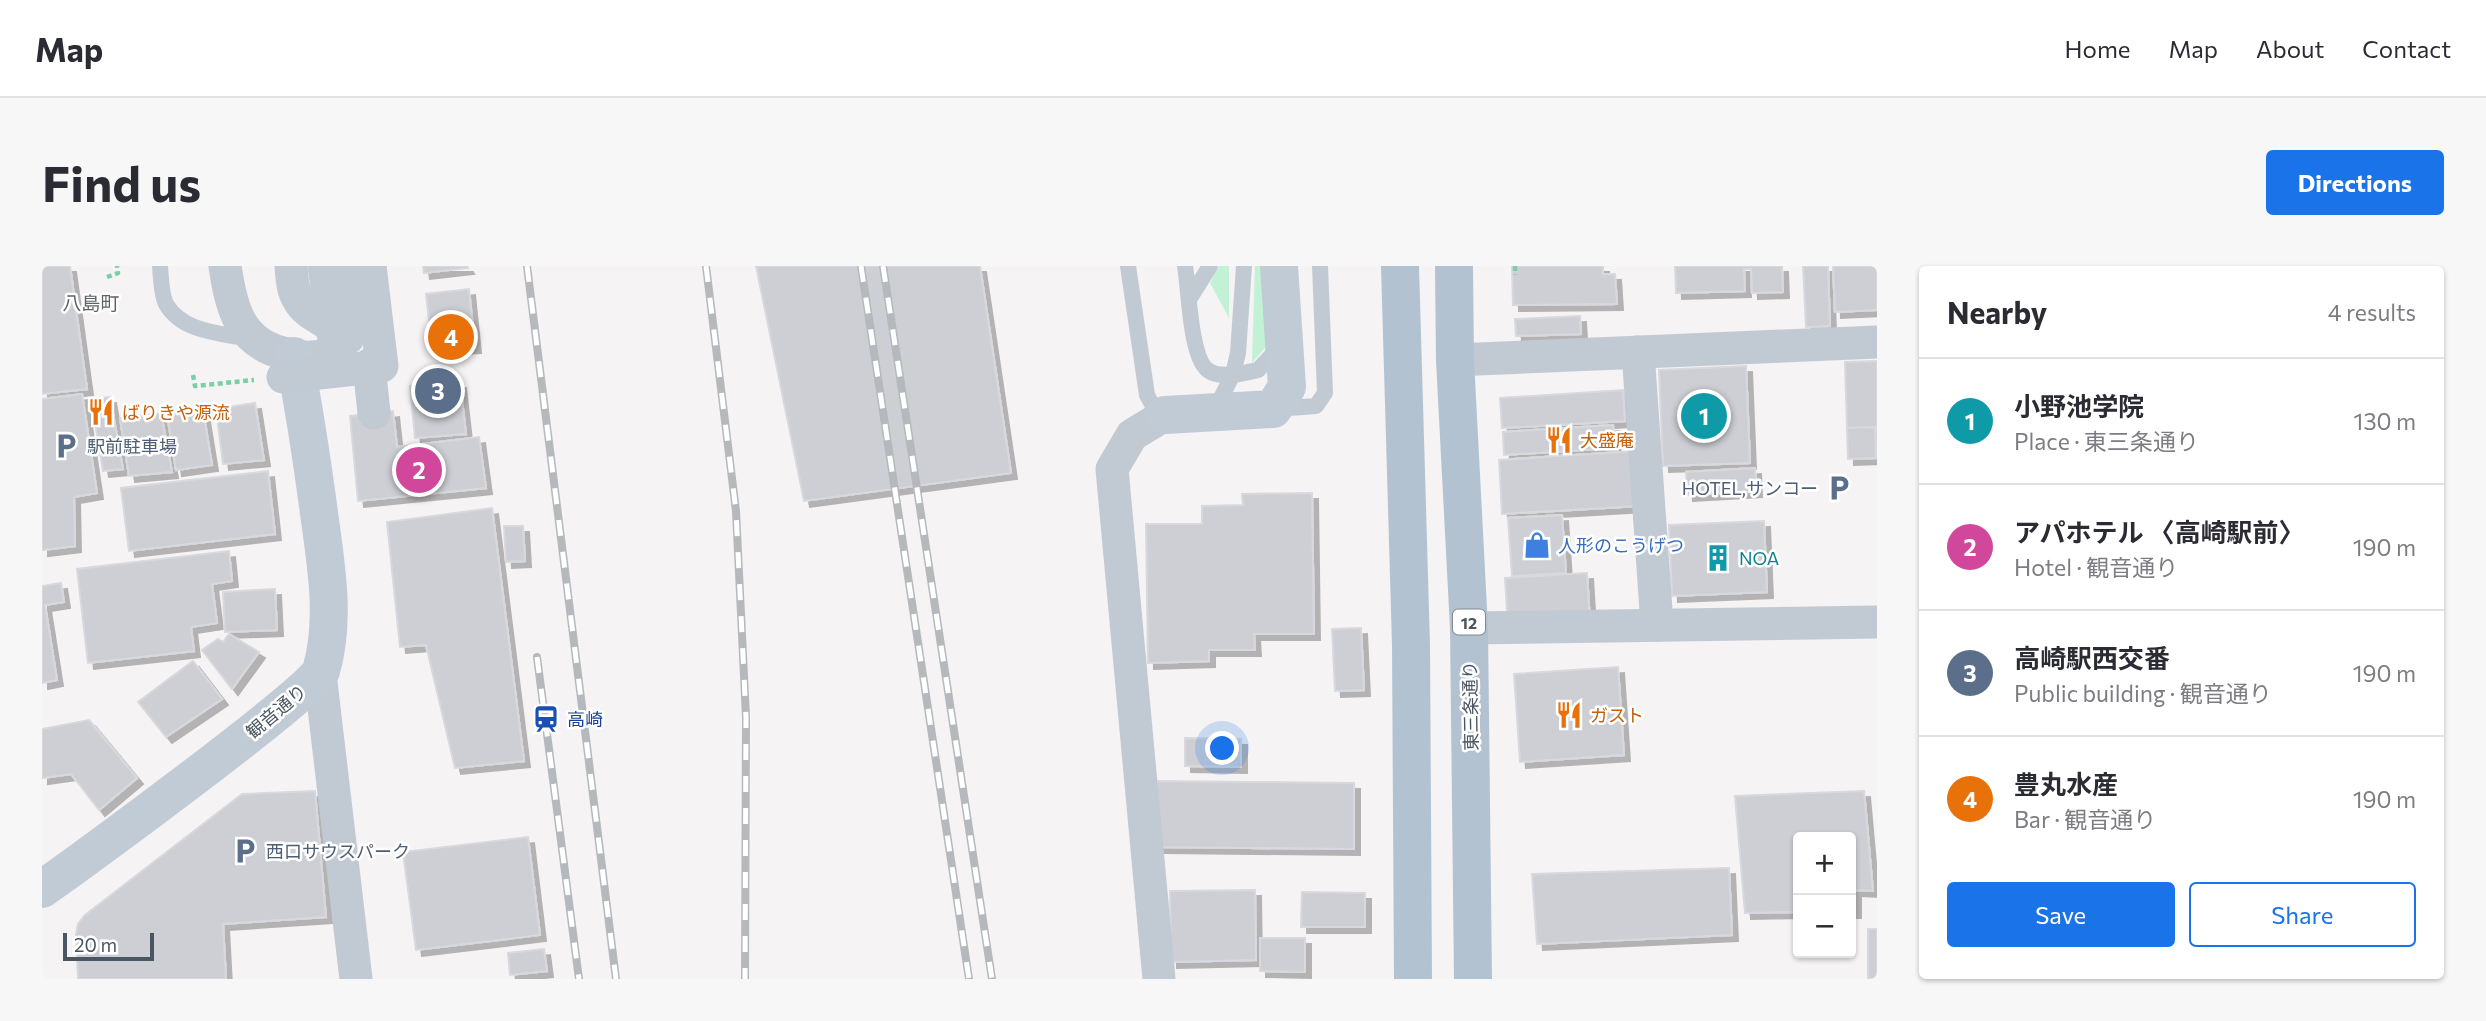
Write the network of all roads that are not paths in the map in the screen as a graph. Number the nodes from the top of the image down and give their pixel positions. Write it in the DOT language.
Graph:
graph roads {
  1 [pos="160,266"];
  2 [pos="225,266"];
  3 [pos="291,266"];
  4 [pos="324,266"];
  5 [pos="351,266"];
  6 [pos="370,266"];
  7 [pos="1129,266"];
  8 [pos="1185,266"];
  9 [pos="1210,266"];
  10 [pos="1244,266"];
  11 [pos="1279,266"];
  12 [pos="1320,266"];
  13 [pos="1400,266"];
  14 [pos="1454,266"];
  15 [pos="1190,298"];
  16 [pos="1282,323"];
  17 [pos="333,335"];
  18 [pos="251,339"];
  19 [pos="1877,342"];
  20 [pos="1638,352"];
  21 [pos="1455,360"];
  22 [pos="369,365"];
  23 [pos="1233,373"];
  24 [pos="287,374"];
  25 [pos="1273,409"];
  26 [pos="1214,412"];
  27 [pos="374,413"];
  28 [pos="1165,415"];
  29 [pos="1877,622"];
  30 [pos="1657,625"];
  31 [pos="1469,628"];
  32 [pos="320,674"];
  33 [pos="42,889"];
  34 [pos="356,979"];
  35 [pos="1159,979"];
  36 [pos="1413,979"];
  37 [pos="1473,979"];
  1 -- 18 [label="lane"];
  2 -- 18 [label="street"];
  3 -- 17 [label="street"];
  4 -- 17 [label="street"];
  5 -- 17 [label="street"];
  6 -- 22 [label="street, bridge"];
  7 -- 28 [label="lane"];
  8 -- 15 [label="lane"];
  9 -- 15 [label="lane"];
  10 -- 23 [label="lane"];
  11 -- 16 [label="street"];
  12 -- 25 [label="lane"];
  13 -- 36 [label="main road"];
  14 -- 21 [label="main road, 東三条通り / 12"];
  15 -- 23 [label="lane"];
  16 -- 23 [label="lane"];
  16 -- 25 [label="street"];
  17 -- 24 [label="street"];
  18 -- 24 [label="street"];
  19 -- 20 [label="street"];
  20 -- 21 [label="street"];
  20 -- 30 [label="street"];
  21 -- 31 [label="main road, 東三条通り / 12"];
  22 -- 24 [label="street, bridge"];
  22 -- 27 [label="street"];
  23 -- 26 [label="lane"];
  24 -- 32 [label="street, 観音通り"];
  25 -- 26 [label="street"];
  26 -- 28 [label="street"];
  28 -- 35 [label="street"];
  29 -- 30 [label="street"];
  30 -- 31 [label="street"];
  31 -- 37 [label="main road, 東三条通り / 12"];
  32 -- 33 [label="street, 観音通り"];
  32 -- 34 [label="street"];
}
